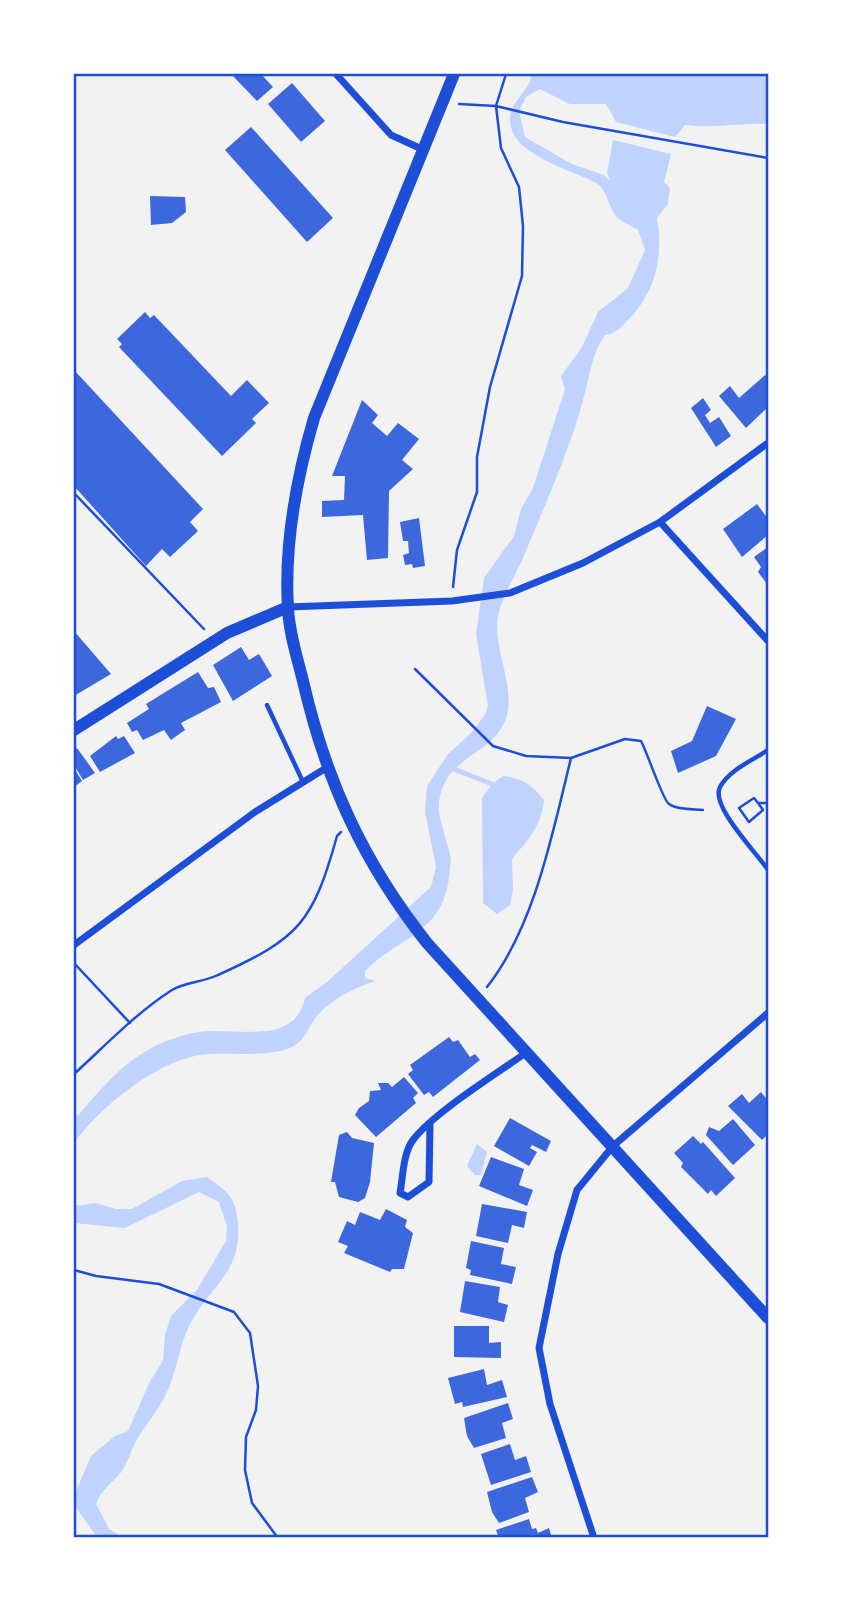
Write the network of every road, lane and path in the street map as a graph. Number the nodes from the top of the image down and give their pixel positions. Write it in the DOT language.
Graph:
graph roads {
  1 [pos="337,74"];
  2 [pos="454,74"];
  3 [pos="506,74"];
  4 [pos="459,104"];
  5 [pos="496,106"];
  6 [pos="425,151"];
  7 [pos="768,158"];
  8 [pos="768,443"];
  9 [pos="74,493"];
  10 [pos="660,522"];
  11 [pos="452,601"];
  12 [pos="288,607"];
  13 [pos="204,629"];
  14 [pos="768,640"];
  15 [pos="415,669"];
  16 [pos="267,705"];
  17 [pos="74,730"];
  18 [pos="768,750"];
  19 [pos="571,758"];
  20 [pos="327,768"];
  21 [pos="304,782"];
  22 [pos="758,803"];
  23 [pos="768,803"];
  24 [pos="703,810"];
  25 [pos="350,825"];
  26 [pos="768,870"];
  27 [pos="74,945"];
  28 [pos="74,963"];
  29 [pos="478,998"];
  30 [pos="768,1013"];
  31 [pos="130,1023"];
  32 [pos="527,1052"];
  33 [pos="74,1074"];
  34 [pos="429,1125"];
  35 [pos="613,1146"];
  36 [pos="74,1270"];
  37 [pos="768,1318"];
  38 [pos="278,1538"];
  39 [pos="594,1538"];
  1 -- 6 [label="street"];
  2 -- 6 [label="main road"];
  3 -- 5 [label="path"];
  4 -- 5 [label="path"];
  5 -- 7 [label="path"];
  5 -- 11 [label="path"];
  6 -- 12 [label="main road"];
  8 -- 10 [label="street"];
  9 -- 13 [label="path"];
  10 -- 11 [label="street"];
  10 -- 14 [label="street"];
  11 -- 12 [label="street"];
  12 -- 17 [label="main road"];
  12 -- 20 [label="main road"];
  15 -- 19 [label="path"];
  16 -- 21 [label="lane"];
  18 -- 26 [label="lane"];
  19 -- 24 [label="path"];
  19 -- 29 [label="path"];
  20 -- 21 [label="street"];
  20 -- 25 [label="main road"];
  21 -- 27 [label="street"];
  22 -- 22 [label="path"];
  22 -- 23 [label="path"];
  25 -- 29 [label="main road"];
  25 -- 31 [label="path"];
  28 -- 31 [label="path"];
  29 -- 32 [label="main road"];
  30 -- 35 [label="street"];
  31 -- 33 [label="path"];
  32 -- 34 [label="street"];
  32 -- 35 [label="main road"];
  34 -- 34 [label="street"];
  35 -- 37 [label="main road"];
  35 -- 39 [label="street"];
  36 -- 38 [label="path"];
}
